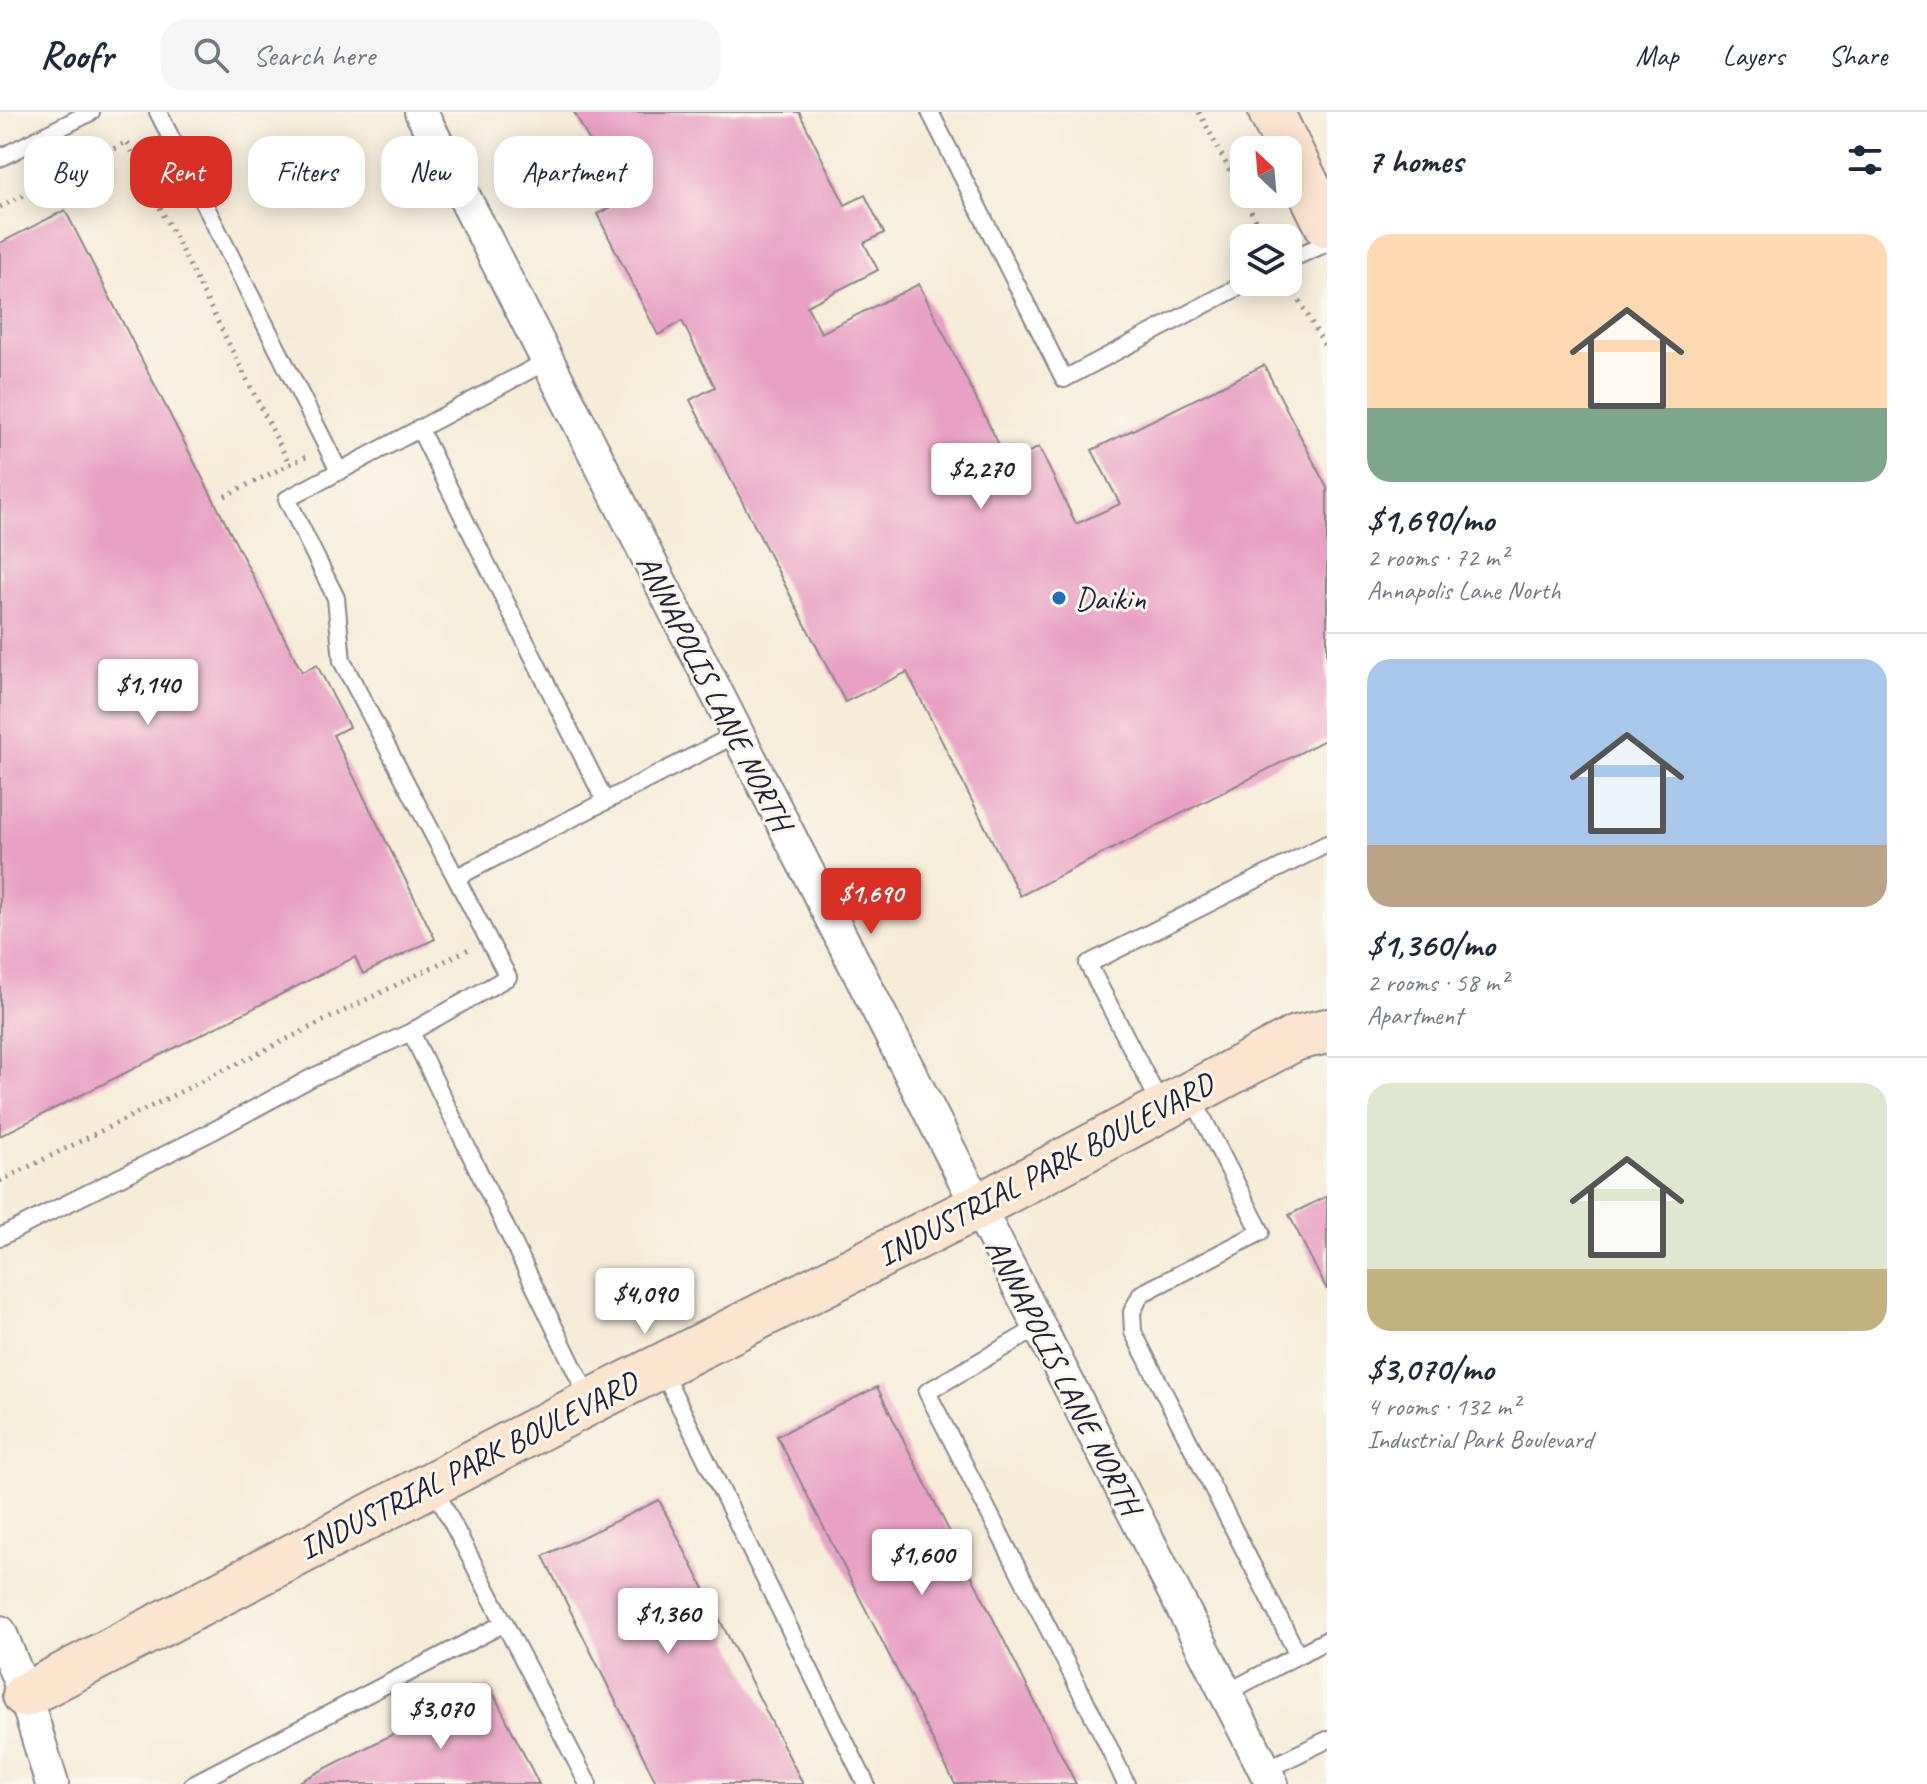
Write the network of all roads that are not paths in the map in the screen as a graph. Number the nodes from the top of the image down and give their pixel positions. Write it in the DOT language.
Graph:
graph roads {
  1 [pos="91,112"];
  2 [pos="158,112"];
  3 [pos="421,112"];
  4 [pos="930,112"];
  5 [pos="1271,112"];
  6 [pos="0,158"];
  7 [pos="1327,225"];
  8 [pos="1327,243"];
  9 [pos="1302,254"];
  10 [pos="1230,291"];
  11 [pos="547,361"];
  12 [pos="419,428"];
  13 [pos="339,471"];
  14 [pos="737,734"];
  15 [pos="605,801"];
  16 [pos="1327,844"];
  17 [pos="457,877"];
  18 [pos="1327,1005"];
  19 [pos="411,1032"];
  20 [pos="1312,1035"];
  21 [pos="1177,1101"];
  22 [pos="977,1207"];
  23 [pos="0,1237"];
  24 [pos="1039,1327"];
  25 [pos="660,1367"];
  26 [pos="590,1402"];
  27 [pos="432,1484"];
  28 [pos="505,1623"];
  29 [pos="0,1632"];
  30 [pos="1327,1640"];
  31 [pos="1298,1655"];
  32 [pos="1226,1693"];
  33 [pos="25,1695"];
  34 [pos="1327,1740"];
  35 [pos="1269,1777"];
  36 [pos="52,1784"];
  37 [pos="193,1784"];
  38 [pos="588,1784"];
  39 [pos="866,1784"];
  40 [pos="1126,1784"];
  1 -- 6 [label="lane"];
  2 -- 13 [label="lane"];
  3 -- 11 [label="street, ANNAPOLIS LANE NORTH"];
  4 -- 10 [label="lane"];
  5 -- 7 [label="street"];
  8 -- 9 [label="lane"];
  11 -- 12 [label="lane"];
  11 -- 14 [label="street, ANNAPOLIS LANE NORTH"];
  12 -- 13 [label="lane"];
  12 -- 15 [label="lane"];
  13 -- 17 [label="lane"];
  14 -- 15 [label="lane"];
  14 -- 22 [label="street, ANNAPOLIS LANE NORTH"];
  15 -- 17 [label="lane"];
  16 -- 21 [label="lane"];
  17 -- 19 [label="lane"];
  18 -- 20 [label="street, INDUSTRIAL PARK BOULEVARD"];
  19 -- 23 [label="lane"];
  19 -- 26 [label="lane"];
  20 -- 21 [label="street, INDUSTRIAL PARK BOULEVARD"];
  21 -- 22 [label="street, INDUSTRIAL PARK BOULEVARD"];
  21 -- 31 [label="lane"];
  22 -- 24 [label="street, ANNAPOLIS LANE NORTH"];
  22 -- 25 [label="street, INDUSTRIAL PARK BOULEVARD"];
  24 -- 32 [label="street, ANNAPOLIS LANE NORTH"];
  24 -- 40 [label="lane"];
  25 -- 26 [label="street, INDUSTRIAL PARK BOULEVARD"];
  25 -- 39 [label="lane"];
  26 -- 27 [label="street, INDUSTRIAL PARK BOULEVARD"];
  27 -- 28 [label="lane"];
  27 -- 33 [label="street, INDUSTRIAL PARK BOULEVARD"];
  28 -- 37 [label="lane"];
  28 -- 38 [label="lane"];
  29 -- 33 [label="street"];
  30 -- 31 [label="lane"];
  31 -- 32 [label="lane"];
  32 -- 35 [label="street, ANNAPOLIS LANE NORTH"];
  33 -- 36 [label="street"];
  34 -- 35 [label="lane"];
}
